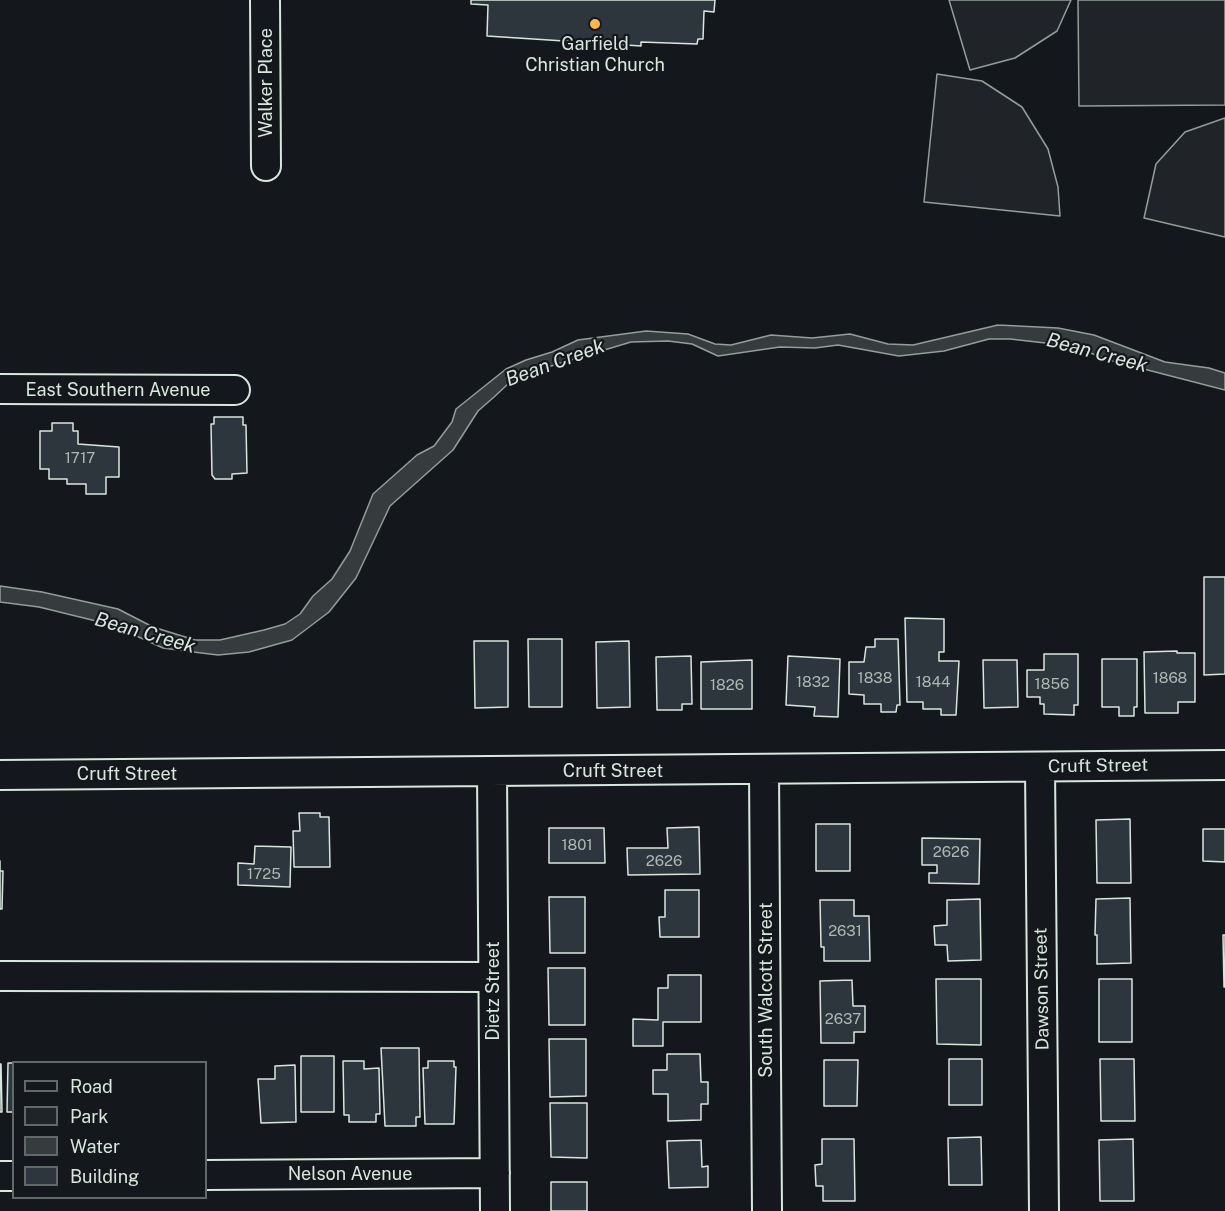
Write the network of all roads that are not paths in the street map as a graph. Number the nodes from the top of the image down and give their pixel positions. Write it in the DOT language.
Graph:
graph roads {
  1 [pos="265,0"];
  2 [pos="266,166"];
  3 [pos="0,389"];
  4 [pos="235,390"];
  5 [pos="1225,765"];
  6 [pos="1040,767"];
  7 [pos="764,770"];
  8 [pos="492,771"];
  9 [pos="0,775"];
  10 [pos="0,976"];
  11 [pos="493,976"];
  12 [pos="495,1173"];
  13 [pos="207,1175"];
  14 [pos="495,1211"];
  15 [pos="768,1211"];
  16 [pos="1044,1211"];
  1 -- 2 [label="street, Walker Place"];
  3 -- 4 [label="street, East Southern Avenue"];
  5 -- 6 [label="street, Cruft Street"];
  6 -- 7 [label="street, Cruft Street"];
  6 -- 16 [label="street, Dawson Street"];
  7 -- 8 [label="street, Cruft Street"];
  7 -- 15 [label="street, South Walcott Street"];
  8 -- 9 [label="street, Cruft Street"];
  8 -- 11 [label="street, Dietz Street"];
  10 -- 11 [label="street"];
  11 -- 12 [label="street, Dietz Street"];
  12 -- 13 [label="street, Nelson Avenue"];
  12 -- 14 [label="street, Dietz Street"];
}
